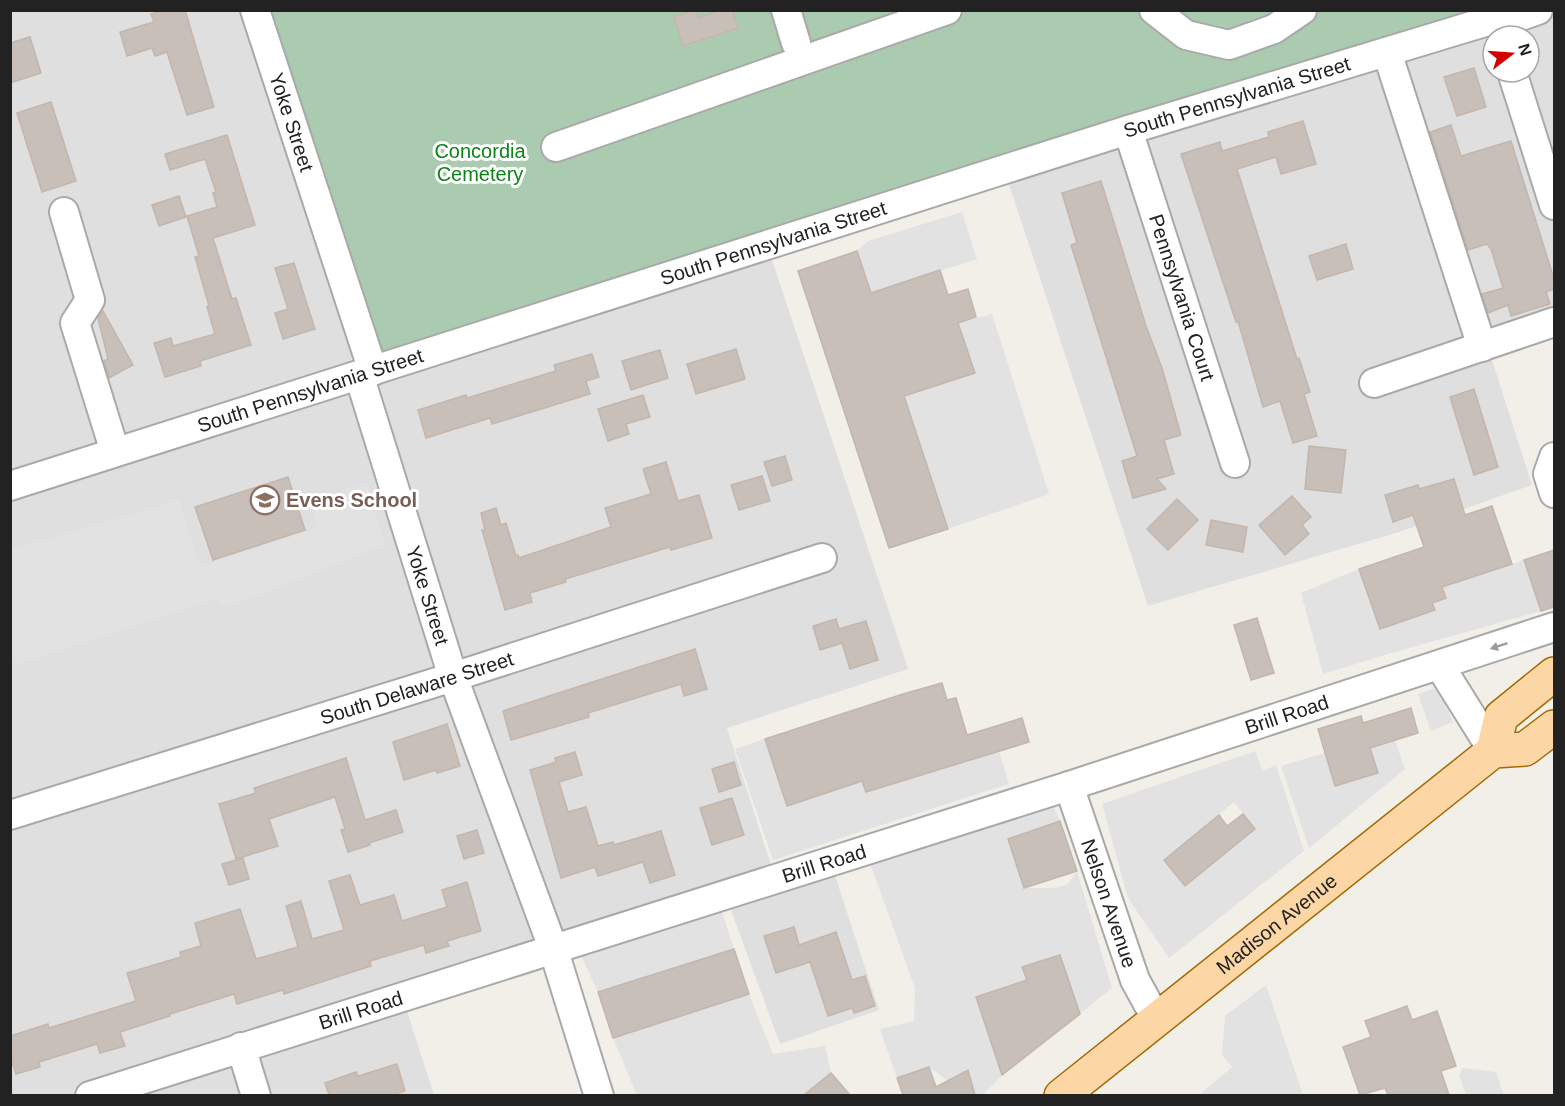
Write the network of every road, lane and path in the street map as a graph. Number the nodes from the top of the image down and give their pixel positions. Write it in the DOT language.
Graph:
graph roads {
  1 [pos="255,10"];
  2 [pos="786,10"];
  3 [pos="947,10"];
  4 [pos="1154,10"];
  5 [pos="1302,10"];
  6 [pos="1538,10"];
  7 [pos="1498,22"];
  8 [pos="796,44"];
  9 [pos="1387,52"];
  10 [pos="825,53"];
  11 [pos="780,68"];
  12 [pos="1517,84"];
  13 [pos="1128,130"];
  14 [pos="556,147"];
  15 [pos="1546,152"];
  16 [pos="1554,205"];
  17 [pos="64,212"];
  18 [pos="1554,322"];
  19 [pos="1482,347"];
  20 [pos="366,373"];
  21 [pos="1374,383"];
  22 [pos="115,452"];
  23 [pos="1554,457"];
  24 [pos="1235,463"];
  25 [pos="10,486"];
  26 [pos="1554,493"];
  27 [pos="822,558"];
  28 [pos="1554,627"];
  29 [pos="1440,666"];
  30 [pos="1554,674"];
  31 [pos="453,677"];
  32 [pos="1553,732"];
  33 [pos="1493,751"];
  34 [pos="1069,786"];
  35 [pos="10,815"];
  36 [pos="553,948"];
  37 [pos="1157,1020"];
  38 [pos="241,1047"];
  39 [pos="90,1095"];
  40 [pos="256,1095"];
  41 [pos="599,1095"];
  42 [pos="1061,1095"];
  1 -- 20 [label="street, Yoke Street"];
  2 -- 8 [label="street"];
  3 -- 10 [label="street"];
  4 -- 5 [label="street"];
  6 -- 7 [label="street, South Pennsylvania Street"];
  7 -- 9 [label="street, South Pennsylvania Street"];
  8 -- 10 [label="street"];
  8 -- 11 [label="street"];
  9 -- 13 [label="street, South Pennsylvania Street"];
  9 -- 19 [label="street"];
  10 -- 11 [label="street"];
  11 -- 14 [label="street"];
  12 -- 15 [label="street"];
  13 -- 20 [label="street, South Pennsylvania Street"];
  13 -- 24 [label="street, Pennsylvania Court"];
  15 -- 16 [label="street"];
  17 -- 22 [label="street"];
  18 -- 19 [label="street"];
  19 -- 21 [label="street"];
  20 -- 22 [label="street, South Pennsylvania Street"];
  20 -- 31 [label="street, Yoke Street"];
  22 -- 25 [label="street, South Pennsylvania Street"];
  23 -- 26 [label="street"];
  27 -- 31 [label="street, South Delaware Street"];
  28 -- 29 [label="street, Brill Road, one-way"];
  29 -- 33 [label="street"];
  29 -- 34 [label="street, Brill Road"];
  30 -- 33 [label="main road"];
  31 -- 35 [label="street, South Delaware Street"];
  31 -- 36 [label="street, Yoke Street"];
  32 -- 33 [label="main road"];
  33 -- 37 [label="main road, Madison Avenue"];
  34 -- 36 [label="street, Brill Road"];
  34 -- 37 [label="street, Nelson Avenue"];
  36 -- 38 [label="street, Brill Road"];
  36 -- 41 [label="street, Yoke Street"];
  37 -- 42 [label="main road, Madison Avenue"];
  38 -- 39 [label="street, Brill Road"];
  38 -- 40 [label="street"];
}
